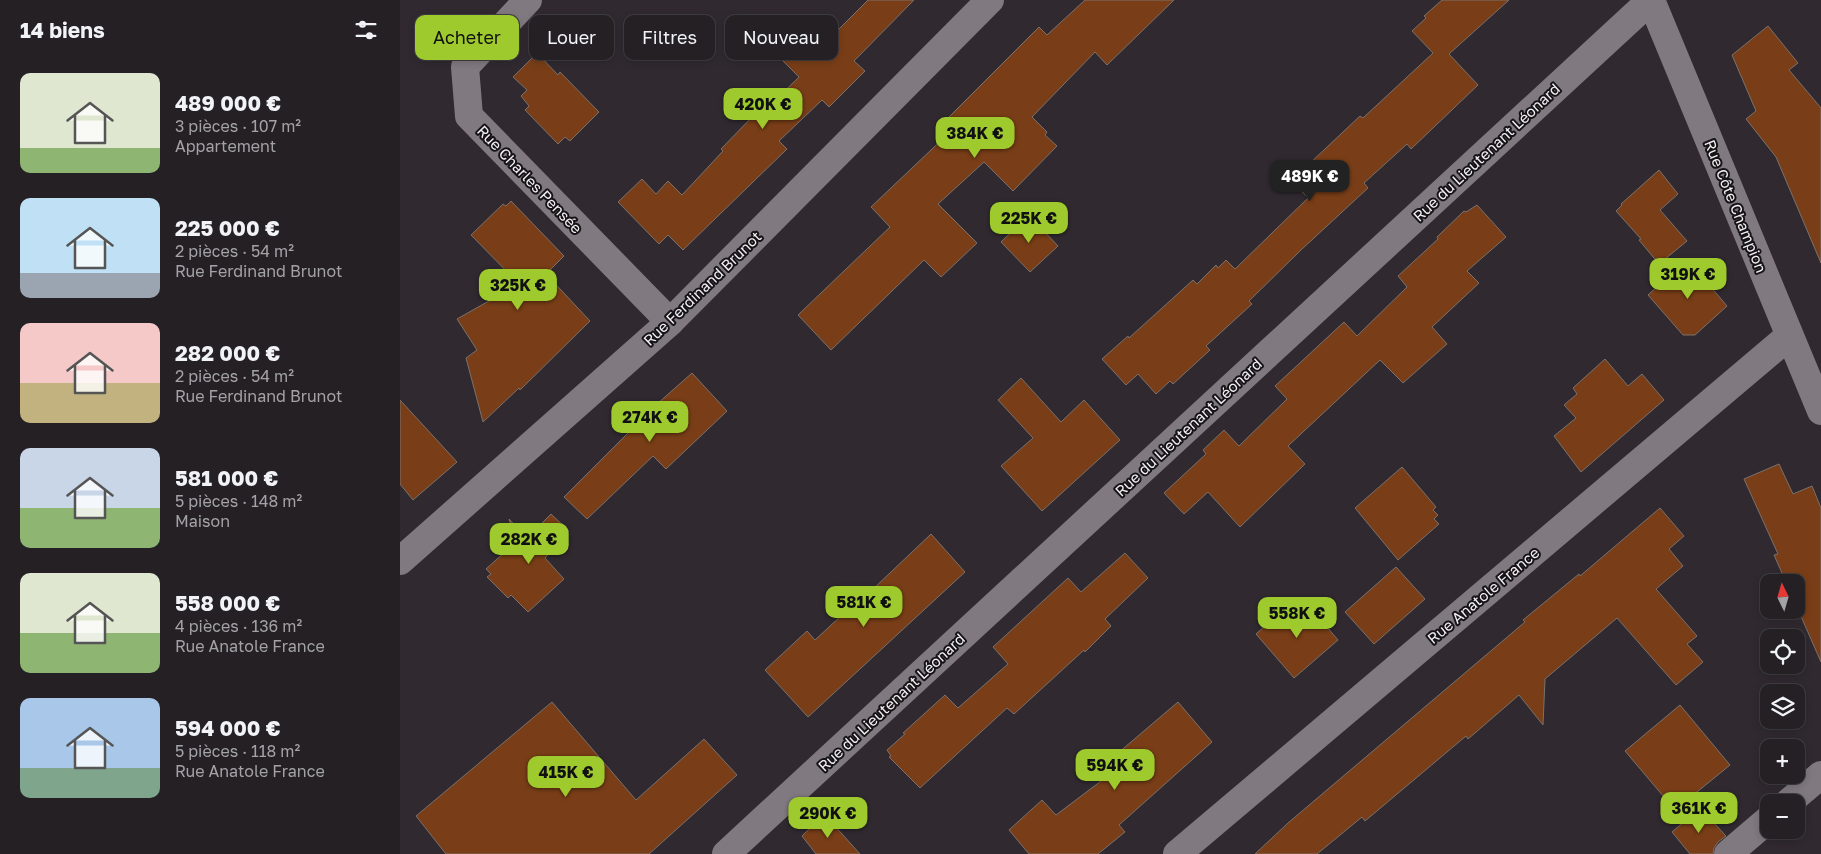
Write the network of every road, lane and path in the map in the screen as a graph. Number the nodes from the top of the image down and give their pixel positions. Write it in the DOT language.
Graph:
graph roads {
  1 [pos="528,0"];
  2 [pos="990,0"];
  3 [pos="1651,0"];
  4 [pos="670,322"];
  5 [pos="1789,336"];
  6 [pos="1819,400"];
  7 [pos="400,561"];
  8 [pos="1821,775"];
  9 [pos="1798,794"];
  10 [pos="1760,827"];
  11 [pos="726,854"];
  12 [pos="1177,854"];
  13 [pos="1728,854"];
  1 -- 4 [label="street, Rue Charles Pensée"];
  2 -- 4 [label="street, Rue Ferdinand Brunot"];
  3 -- 5 [label="street, Rue Côte Champion"];
  3 -- 11 [label="street, Rue du Lieutenant Léonard"];
  4 -- 7 [label="street, Rue Ferdinand Brunot"];
  5 -- 6 [label="street, Rue Côte Champion"];
  5 -- 12 [label="street, Rue Anatole France"];
  8 -- 9 [label="street"];
  10 -- 13 [label="street"];
}
